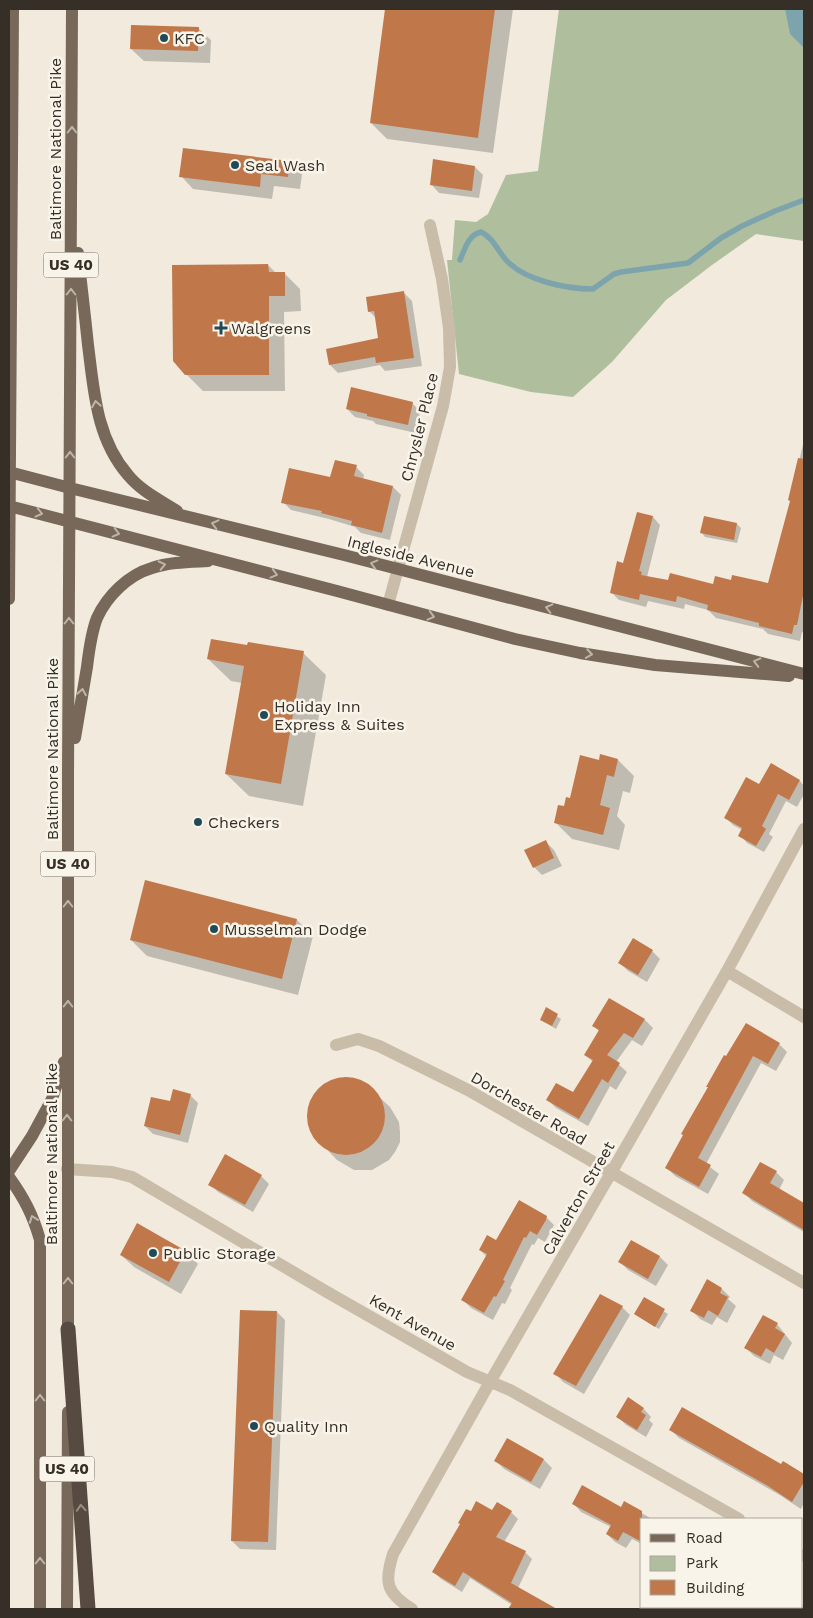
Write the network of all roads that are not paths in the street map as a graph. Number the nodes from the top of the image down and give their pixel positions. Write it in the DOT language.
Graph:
graph roads {
  1 [pos="13,9"];
  2 [pos="72,9"];
  3 [pos="71,196"];
  4 [pos="430,225"];
  5 [pos="12,258"];
  6 [pos="9,271"];
  7 [pos="10,472"];
  8 [pos="70,488"];
  9 [pos="9,506"];
  10 [pos="188,517"];
  11 [pos="69,521"];
  12 [pos="222,561"];
  13 [pos="398,570"];
  14 [pos="9,599"];
  15 [pos="388,605"];
  16 [pos="804,676"];
  17 [pos="68,775"];
  18 [pos="804,829"];
  19 [pos="727,971"];
  20 [pos="804,1017"];
  21 [pos="336,1045"];
  22 [pos="68,1053"];
  23 [pos="67,1169"];
  24 [pos="9,1170"];
  25 [pos="611,1174"];
  26 [pos="9,1177"];
  27 [pos="804,1283"];
  28 [pos="68,1329"];
  29 [pos="490,1382"];
  30 [pos="737,1518"];
  31 [pos="40,1609"];
  32 [pos="67,1609"];
  33 [pos="88,1609"];
  34 [pos="412,1609"];
  1 -- 5 [label="main road"];
  3 -- 2 [label="main road, Baltimore National Pike / US 40, one-way"];
  8 -- 3 [label="main road, Baltimore National Pike / US 40, one-way"];
  10 -- 3 [label="main road, one-way"];
  4 -- 13 [label="street, Chrysler Place"];
  5 -- 6 [label="main road"];
  5 -- 7 [label="main road"];
  7 -- 8 [label="main road, Ingleside Avenue"];
  7 -- 9 [label="main road"];
  8 -- 10 [label="main road, Ingleside Avenue"];
  8 -- 11 [label="main road, Baltimore National Pike / US 40"];
  9 -- 11 [label="main road, Ingleside Avenue, one-way"];
  9 -- 14 [label="main road"];
  13 -- 10 [label="main road, Ingleside Avenue, one-way"];
  11 -- 12 [label="main road, Ingleside Avenue, one-way"];
  17 -- 11 [label="main road, Baltimore National Pike / US 40, one-way"];
  12 -- 15 [label="main road, Ingleside Avenue, one-way"];
  17 -- 12 [label="main road, one-way"];
  13 -- 15 [label="street, Chrysler Place"];
  16 -- 13 [label="main road, Ingleside Avenue, one-way"];
  15 -- 16 [label="main road, Ingleside Avenue, one-way"];
  22 -- 17 [label="main road, Baltimore National Pike / US 40, one-way"];
  18 -- 19 [label="street, Calverton Street"];
  19 -- 20 [label="street"];
  19 -- 25 [label="street, Calverton Street"];
  21 -- 25 [label="street, Dorchester Road"];
  23 -- 22 [label="main road, Baltimore National Pike / US 40, one-way"];
  22 -- 24 [label="main road"];
  28 -- 23 [label="main road, Baltimore National Pike / US 40, one-way"];
  23 -- 29 [label="street, Kent Avenue"];
  25 -- 27 [label="street, Dorchester Road"];
  25 -- 29 [label="street, Calverton Street"];
  31 -- 26 [label="main road, one-way"];
  28 -- 32 [label="main road, Baltimore National Pike / US 40"];
  33 -- 28 [label="highway, one-way"];
  29 -- 30 [label="street, Kent Avenue"];
  29 -- 34 [label="street, Calverton Street"];
}
